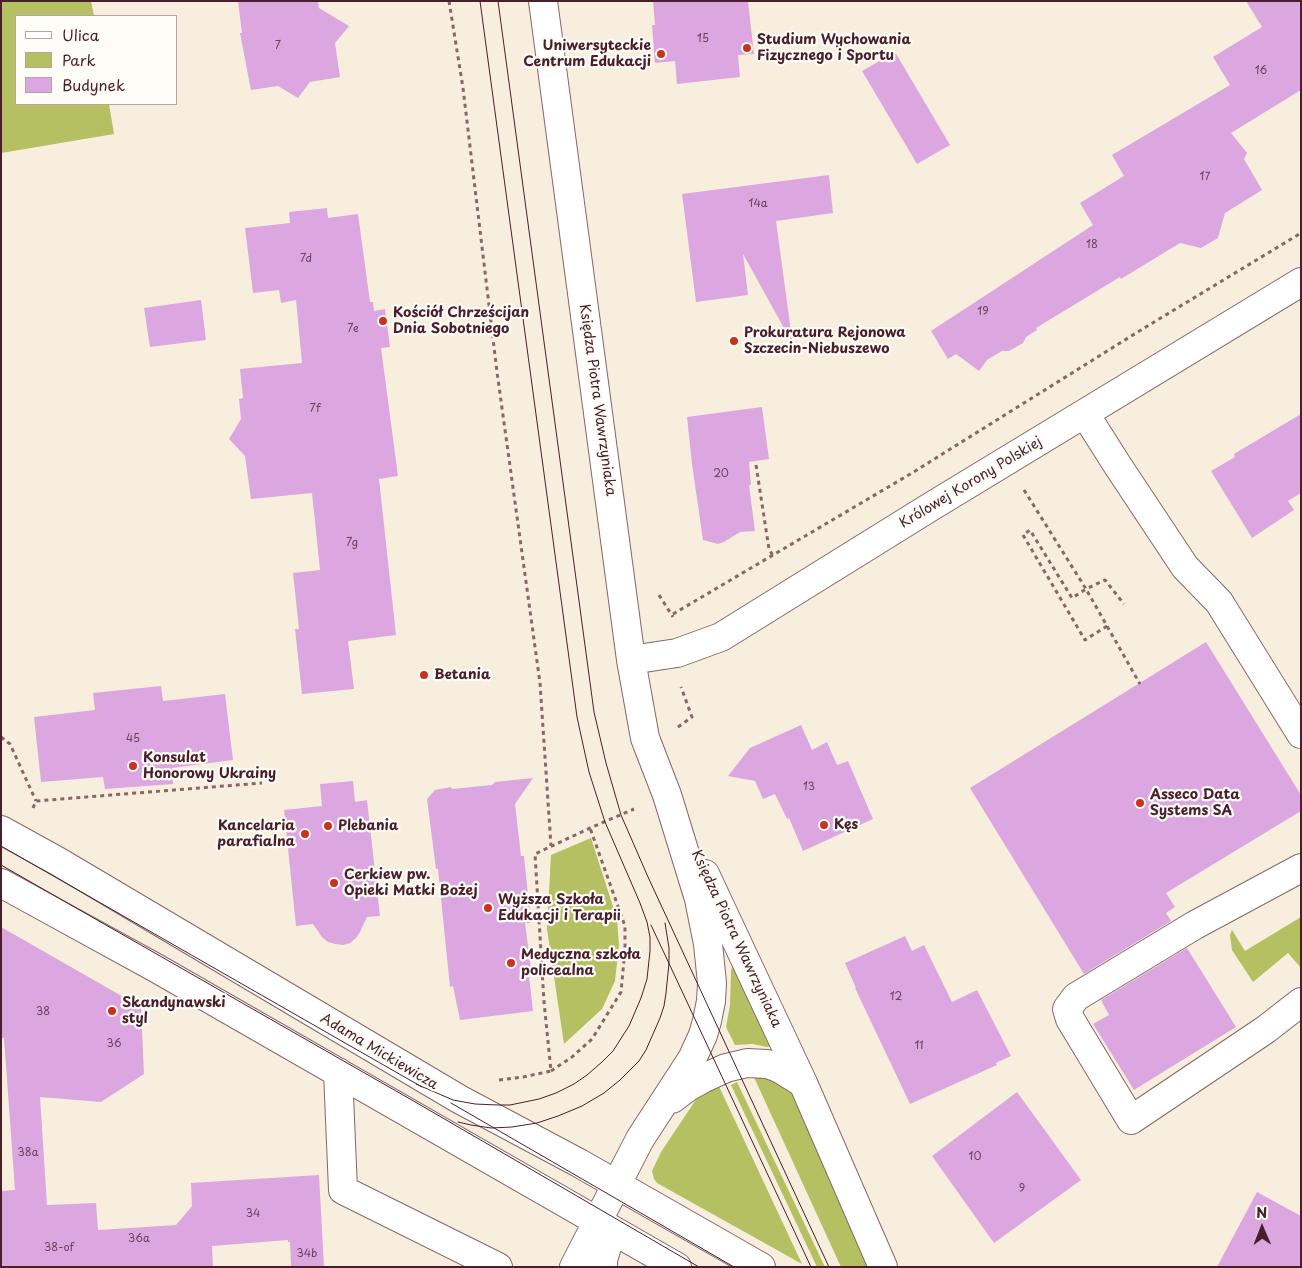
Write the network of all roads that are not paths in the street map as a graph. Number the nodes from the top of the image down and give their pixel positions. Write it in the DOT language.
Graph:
graph roads {
  1 [pos="544,1"];
  2 [pos="1301,282"];
  3 [pos="1085,414"];
  4 [pos="631,660"];
  5 [pos="1301,734"];
  6 [pos="667,795"];
  7 [pos="1,830"];
  8 [pos="1301,868"];
  9 [pos="1,883"];
  10 [pos="1301,1002"];
  11 [pos="338,1072"];
  12 [pos="803,1083"];
  13 [pos="658,1113"];
  14 [pos="616,1184"];
  15 [pos="605,1225"];
  16 [pos="498,1267"];
  17 [pos="574,1267"];
  18 [pos="603,1267"];
  19 [pos="677,1267"];
  20 [pos="762,1267"];
  21 [pos="883,1267"];
  1 -- 4 [label="street, Księdza Piotra Wawrzyniaka"];
  2 -- 3 [label="street, Królowej Korony Polskiej"];
  3 -- 4 [label="street, Królowej Korony Polskiej"];
  3 -- 5 [label="street"];
  4 -- 6 [label="street, Księdza Piotra Wawrzyniaka"];
  6 -- 12 [label="street, Księdza Piotra Wawrzyniaka"];
  6 -- 13 [label="street, Księdza Piotra Wawrzyniaka"];
  7 -- 14 [label="street, Adama Mickiewicza"];
  8 -- 10 [label="street"];
  9 -- 11 [label="street"];
  11 -- 15 [label="street"];
  11 -- 16 [label="street"];
  12 -- 13 [label="street, Księdza Piotra Wawrzyniaka"];
  12 -- 21 [label="street, Księdza Piotra Wawrzyniaka"];
  13 -- 14 [label="street, Księdza Piotra Wawrzyniaka"];
  14 -- 15 [label="street, Księdza Piotra Wawrzyniaka"];
  14 -- 20 [label="street, Adama Mickiewicza"];
  15 -- 17 [label="street"];
  15 -- 18 [label="street"];
  15 -- 19 [label="street"];
}
